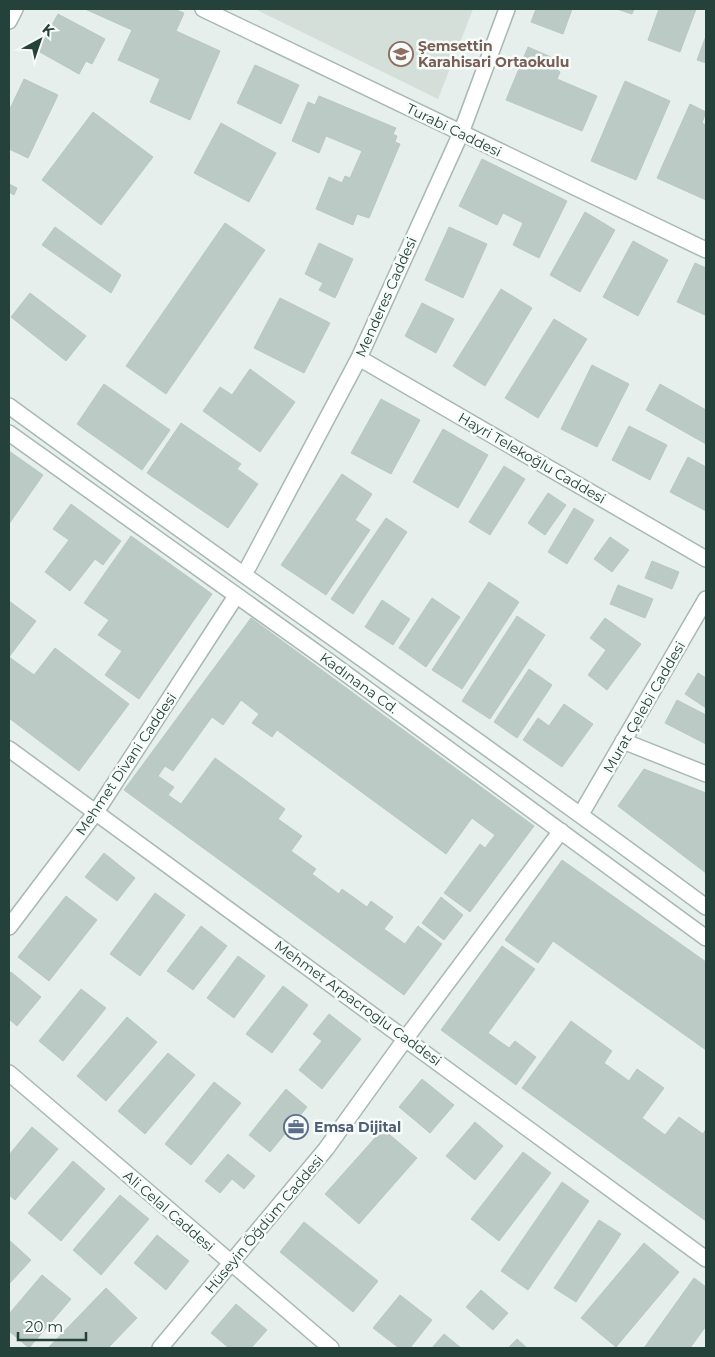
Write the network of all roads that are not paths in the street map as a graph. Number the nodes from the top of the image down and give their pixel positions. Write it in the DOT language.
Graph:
graph roads {
  1 [pos="14,9"];
  2 [pos="203,9"];
  3 [pos="507,9"];
  4 [pos="9,21"];
  5 [pos="460,133"];
  6 [pos="706,250"];
  7 [pos="359,358"];
  8 [pos="9,406"];
  9 [pos="9,433"];
  10 [pos="706,559"];
  11 [pos="244,575"];
  12 [pos="236,596"];
  13 [pos="706,599"];
  14 [pos="623,741"];
  15 [pos="9,749"];
  16 [pos="706,774"];
  17 [pos="96,812"];
  18 [pos="581,814"];
  19 [pos="561,832"];
  20 [pos="706,907"];
  21 [pos="9,928"];
  22 [pos="706,938"];
  23 [pos="406,1038"];
  24 [pos="9,1073"];
  25 [pos="706,1259"];
  26 [pos="231,1264"];
  27 [pos="160,1348"];
  28 [pos="331,1348"];
  1 -- 4 [label="street"];
  2 -- 5 [label="street, Turabi Caddesi"];
  3 -- 5 [label="street, Menderes Caddesi"];
  5 -- 6 [label="street, Turabi Caddesi"];
  5 -- 7 [label="street, Menderes Caddesi"];
  7 -- 10 [label="street, Hayri Telekoğlu Caddesi"];
  7 -- 11 [label="street, Menderes Caddesi"];
  8 -- 11 [label="street, Kadınana Cd."];
  9 -- 12 [label="street, Kadınana Cd."];
  11 -- 18 [label="street, Kadınana Cd."];
  12 -- 17 [label="street, Mehmet Divani Caddesi"];
  12 -- 19 [label="street, Kadınana Cd."];
  13 -- 14 [label="street, Murat Çelebi Caddesi"];
  14 -- 16 [label="street"];
  14 -- 18 [label="street, Murat Çelebi Caddesi"];
  15 -- 17 [label="street, Mehmet Arpacroglu Caddesi"];
  17 -- 21 [label="street, Mehmet Divani Caddesi"];
  17 -- 23 [label="street, Mehmet Arpacroglu Caddesi"];
  18 -- 20 [label="street, Kadınana Cd."];
  19 -- 22 [label="street, Kadınana Cd."];
  19 -- 23 [label="street, Hüseyin Öğdüm Caddesi"];
  23 -- 25 [label="street, Mehmet Arpacroglu Caddesi"];
  23 -- 26 [label="street, Hüseyin Öğdüm Caddesi"];
  24 -- 26 [label="street, Ali Celal Caddesi"];
  26 -- 27 [label="street, Hüseyin Öğdüm Caddesi"];
  26 -- 28 [label="street, Ali Celal Caddesi"];
}
